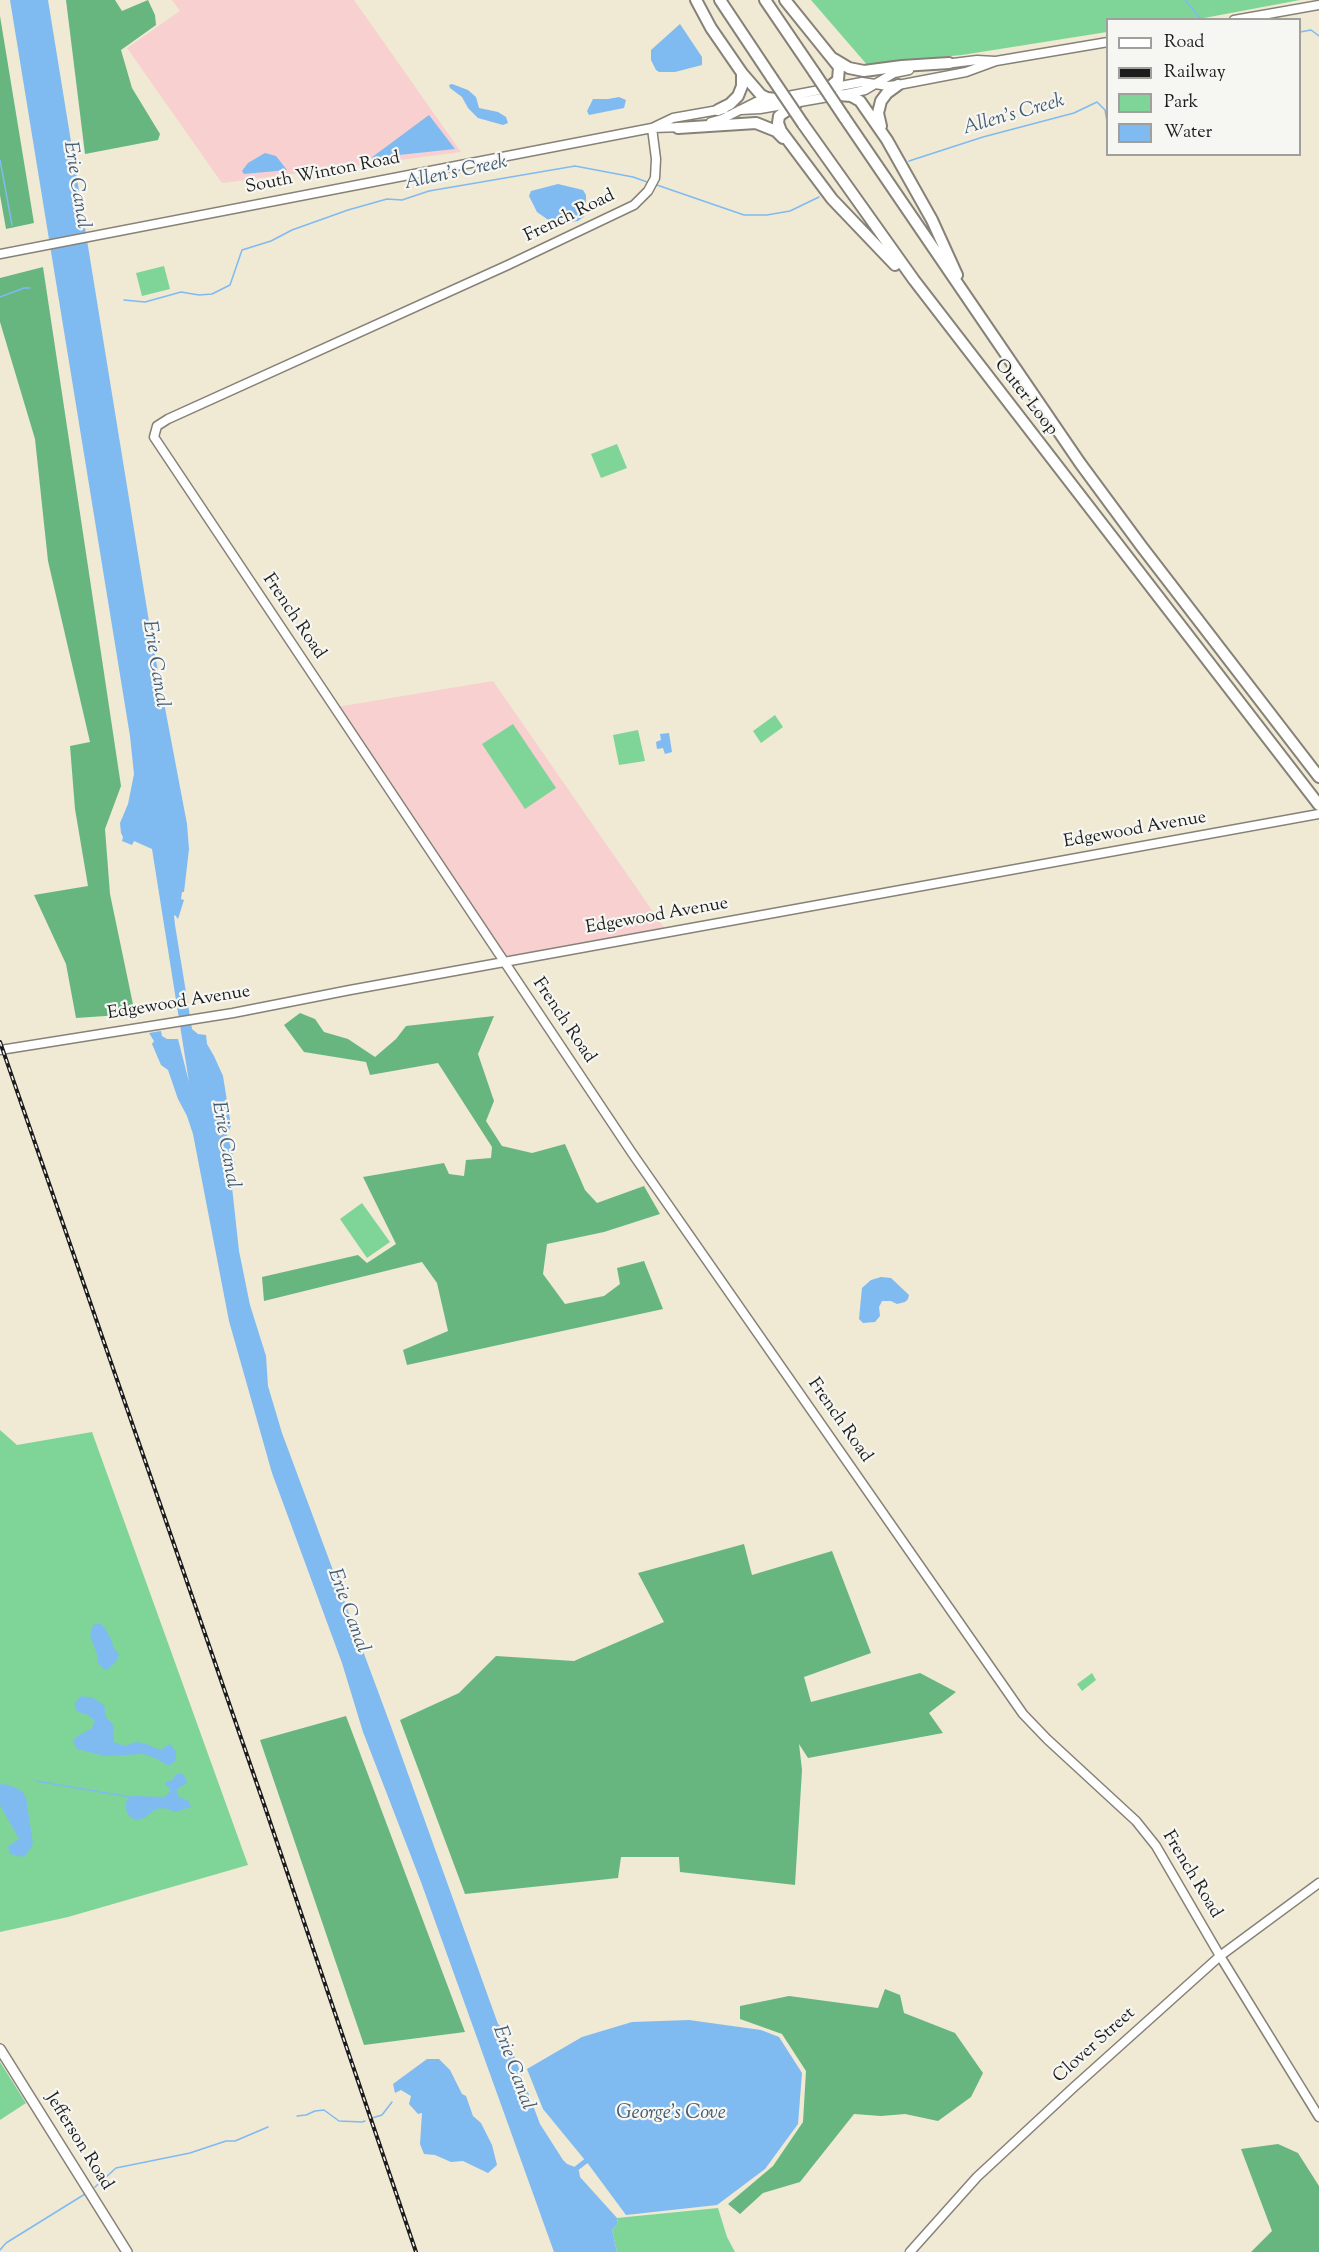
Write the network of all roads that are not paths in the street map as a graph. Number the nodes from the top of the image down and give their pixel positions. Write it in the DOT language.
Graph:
graph roads {
  1 [pos="696,0"];
  2 [pos="720,0"];
  3 [pos="765,0"];
  4 [pos="785,0"];
  5 [pos="1319,4"];
  6 [pos="1245,18"];
  7 [pos="1106,42"];
  8 [pos="834,59"];
  9 [pos="996,61"];
  10 [pos="949,63"];
  11 [pos="742,73"];
  12 [pos="876,84"];
  13 [pos="898,85"];
  14 [pos="827,89"];
  15 [pos="839,95"];
  16 [pos="777,99"];
  17 [pos="796,104"];
  18 [pos="717,110"];
  19 [pos="739,110"];
  20 [pos="652,128"];
  21 [pos="678,128"];
  22 [pos="887,140"];
  23 [pos="792,146"];
  24 [pos="0,254"];
  25 [pos="914,280"];
  26 [pos="961,288"];
  27 [pos="1319,777"];
  28 [pos="1319,805"];
  29 [pos="1319,814"];
  30 [pos="504,962"];
  31 [pos="0,1050"];
  32 [pos="1319,1883"];
  33 [pos="1220,1956"];
  34 [pos="0,2049"];
  35 [pos="1319,2117"];
  36 [pos="127,2252"];
  37 [pos="910,2252"];
  1 -- 11 [label="highway"];
  2 -- 25 [label="highway, Outer Loop, bridge"];
  3 -- 26 [label="highway, Outer Loop, bridge"];
  4 -- 8 [label="highway"];
  5 -- 6 [label="street"];
  7 -- 9 [label="street, South Winton Road"];
  8 -- 10 [label="highway"];
  8 -- 14 [label="highway"];
  9 -- 10 [label="street, South Winton Road"];
  9 -- 13 [label="street, South Winton Road"];
  10 -- 12 [label="street, South Winton Road"];
  11 -- 16 [label="highway"];
  11 -- 18 [label="highway"];
  12 -- 13 [label="street, South Winton Road"];
  12 -- 14 [label="street, South Winton Road"];
  12 -- 15 [label="street, South Winton Road"];
  13 -- 22 [label="highway"];
  14 -- 16 [label="street, South Winton Road"];
  15 -- 17 [label="street, South Winton Road"];
  15 -- 22 [label="highway"];
  16 -- 19 [label="street, South Winton Road"];
  17 -- 19 [label="street, South Winton Road"];
  17 -- 23 [label="highway"];
  18 -- 19 [label="street, South Winton Road"];
  18 -- 20 [label="street, South Winton Road"];
  19 -- 21 [label="street, South Winton Road"];
  20 -- 21 [label="street, South Winton Road"];
  20 -- 24 [label="street, South Winton Road"];
  20 -- 30 [label="street, French Road"];
  21 -- 23 [label="highway"];
  22 -- 26 [label="highway"];
  23 -- 25 [label="highway"];
  25 -- 28 [label="highway, Outer Loop"];
  26 -- 27 [label="highway, Outer Loop"];
  29 -- 30 [label="street, Edgewood Avenue"];
  30 -- 31 [label="street, Edgewood Avenue"];
  30 -- 33 [label="street, French Road"];
  32 -- 33 [label="street, Clover Street"];
  33 -- 35 [label="street, French Road"];
  33 -- 37 [label="street, Clover Street"];
  34 -- 36 [label="main road, Jefferson Road"];
}
